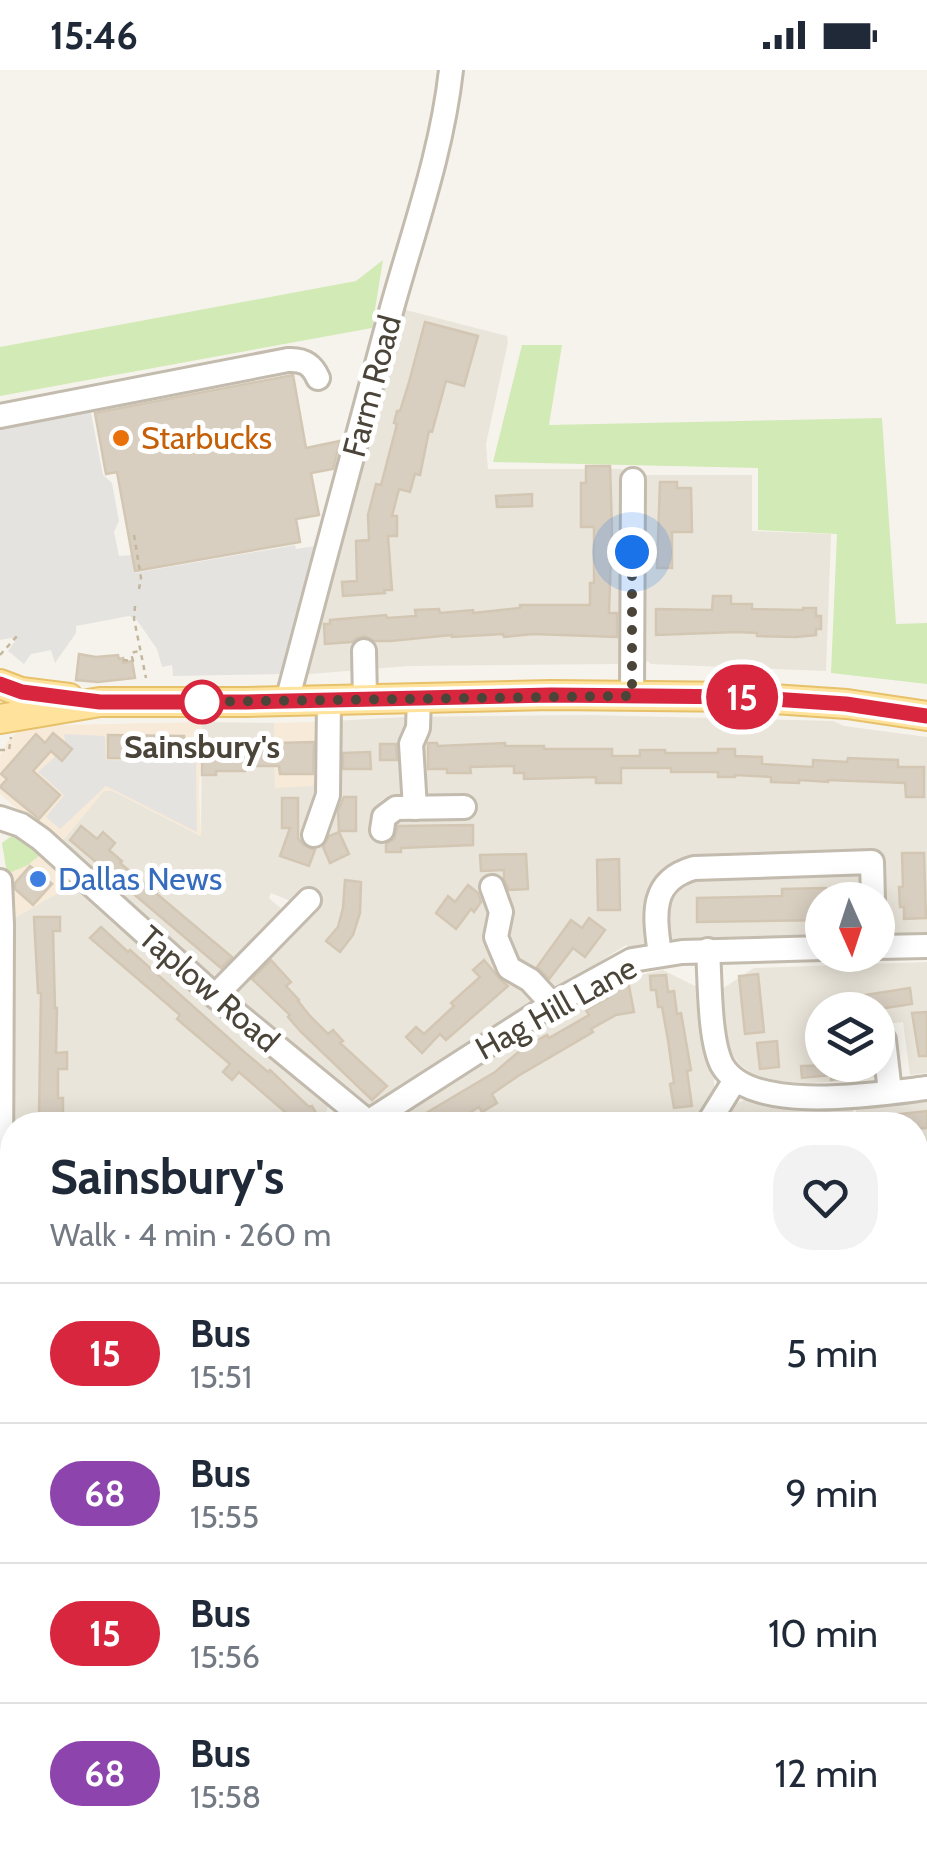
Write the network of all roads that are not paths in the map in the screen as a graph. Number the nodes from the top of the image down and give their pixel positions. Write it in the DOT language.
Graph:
graph roads {
  1 [pos="451,70"];
  2 [pos="318,378"];
  3 [pos="0,416"];
  4 [pos="633,480"];
  5 [pos="364,651"];
  6 [pos="0,687"];
  7 [pos="632,696"];
  8 [pos="420,697"];
  9 [pos="365,699"];
  10 [pos="329,700"];
  11 [pos="287,701"];
  12 [pos="100,702"];
  13 [pos="927,716"];
  14 [pos="0,719"];
  15 [pos="464,807"];
  16 [pos="416,808"];
  17 [pos="0,818"];
  18 [pos="382,830"];
  19 [pos="314,835"];
  20 [pos="0,881"];
  21 [pos="873,882"];
  22 [pos="492,887"];
  23 [pos="310,900"];
  24 [pos="1,925"];
  25 [pos="927,946"];
  26 [pos="895,947"];
  27 [pos="805,948"];
  28 [pos="708,950"];
  29 [pos="660,955"];
  30 [pos="215,996"];
  31 [pos="552,1004"];
  32 [pos="735,1080"];
  33 [pos="889,1082"];
  34 [pos="927,1088"];
  35 [pos="890,1092"];
  36 [pos="1,1112"];
  37 [pos="351,1112"];
  38 [pos="379,1112"];
  39 [pos="716,1112"];
  1 -- 11 [label="street, Farm Road"];
  2 -- 3 [label="street"];
  4 -- 7 [label="street"];
  5 -- 9 [label="street"];
  6 -- 12 [label="main road"];
  6 -- 14 [label="main road"];
  7 -- 8 [label="main road"];
  7 -- 13 [label="main road"];
  8 -- 9 [label="main road"];
  8 -- 16 [label="street"];
  9 -- 10 [label="main road"];
  10 -- 11 [label="main road"];
  10 -- 19 [label="street"];
  11 -- 12 [label="main road"];
  12 -- 14 [label="main road"];
  15 -- 16 [label="street"];
  16 -- 18 [label="street"];
  17 -- 30 [label="street, Taplow Road"];
  20 -- 24 [label="street"];
  21 -- 29 [label="street"];
  22 -- 31 [label="street"];
  23 -- 30 [label="street"];
  24 -- 36 [label="street"];
  25 -- 26 [label="street"];
  27 -- 28 [label="street, Hag Hill Lane"];
  28 -- 29 [label="street, Hag Hill Lane"];
  28 -- 32 [label="street"];
  29 -- 31 [label="street, Hag Hill Lane"];
  30 -- 37 [label="street, Taplow Road"];
  31 -- 38 [label="street, Hag Hill Lane"];
  32 -- 35 [label="street"];
  32 -- 39 [label="street"];
  33 -- 35 [label="street"];
  34 -- 35 [label="street"];
}
